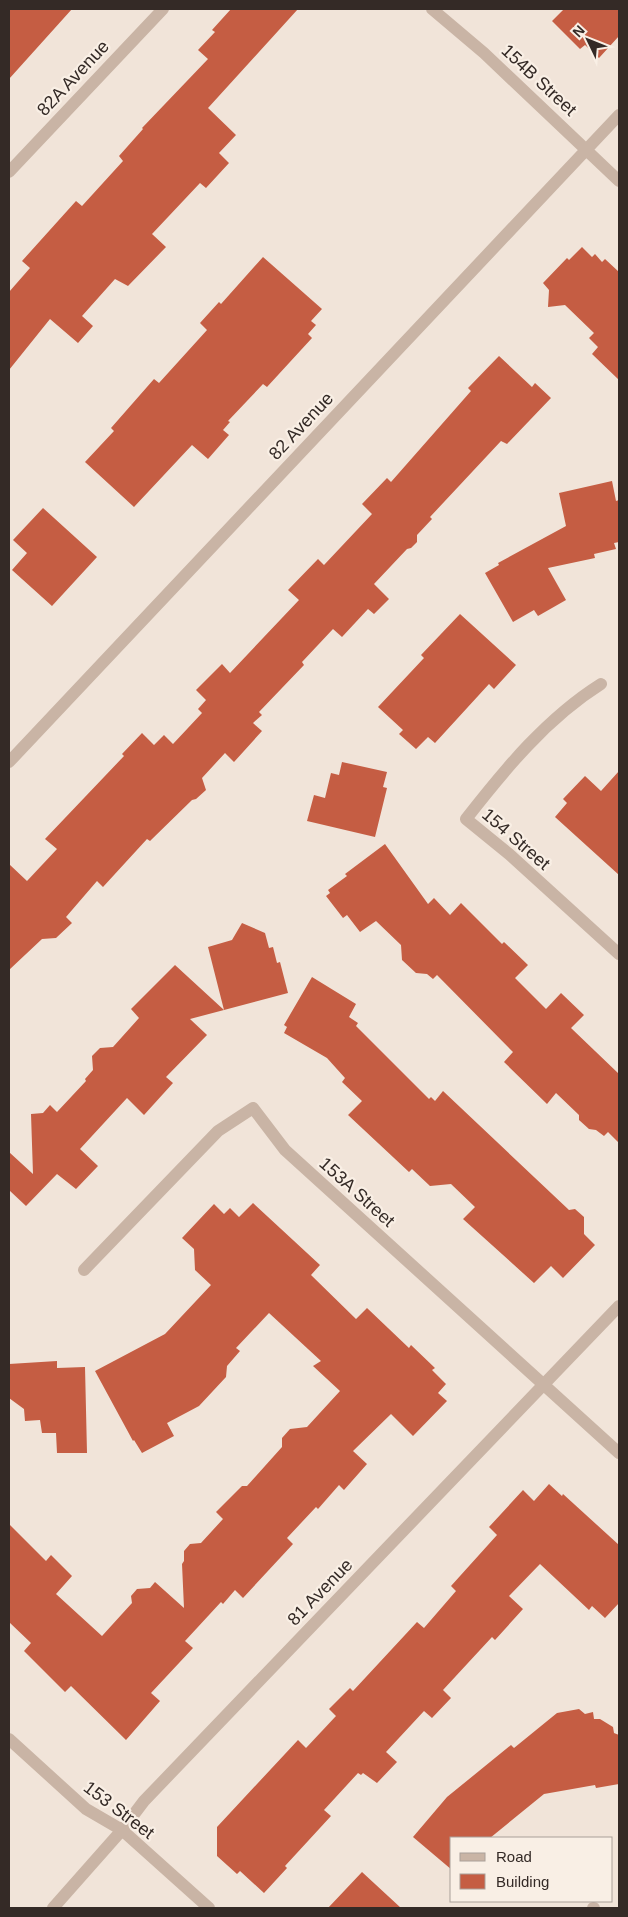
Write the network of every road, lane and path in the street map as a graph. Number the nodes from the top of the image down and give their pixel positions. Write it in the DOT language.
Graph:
graph roads {
  1 [pos="163,9"];
  2 [pos="432,9"];
  3 [pos="619,115"];
  4 [pos="587,149"];
  5 [pos="9,172"];
  6 [pos="619,180"];
  7 [pos="601,684"];
  8 [pos="9,762"];
  9 [pos="619,954"];
  10 [pos="84,1270"];
  11 [pos="619,1306"];
  12 [pos="544,1384"];
  13 [pos="619,1452"];
  14 [pos="9,1739"];
  15 [pos="122,1830"];
  16 [pos="53,1908"];
  17 [pos="209,1908"];
  1 -- 5 [label="street, 82A Avenue"];
  2 -- 4 [label="street, 154B Street"];
  3 -- 4 [label="street, 82 Avenue"];
  4 -- 6 [label="street, 154B Street"];
  4 -- 8 [label="street, 82 Avenue"];
  7 -- 9 [label="street, 154 Street"];
  10 -- 12 [label="street, 153A Street"];
  11 -- 12 [label="street, 81 Avenue"];
  12 -- 13 [label="street, 153A Street"];
  12 -- 15 [label="street, 81 Avenue"];
  14 -- 15 [label="street, 153 Street"];
  15 -- 16 [label="street, 81 Avenue"];
  15 -- 17 [label="street, 153 Street"];
}
